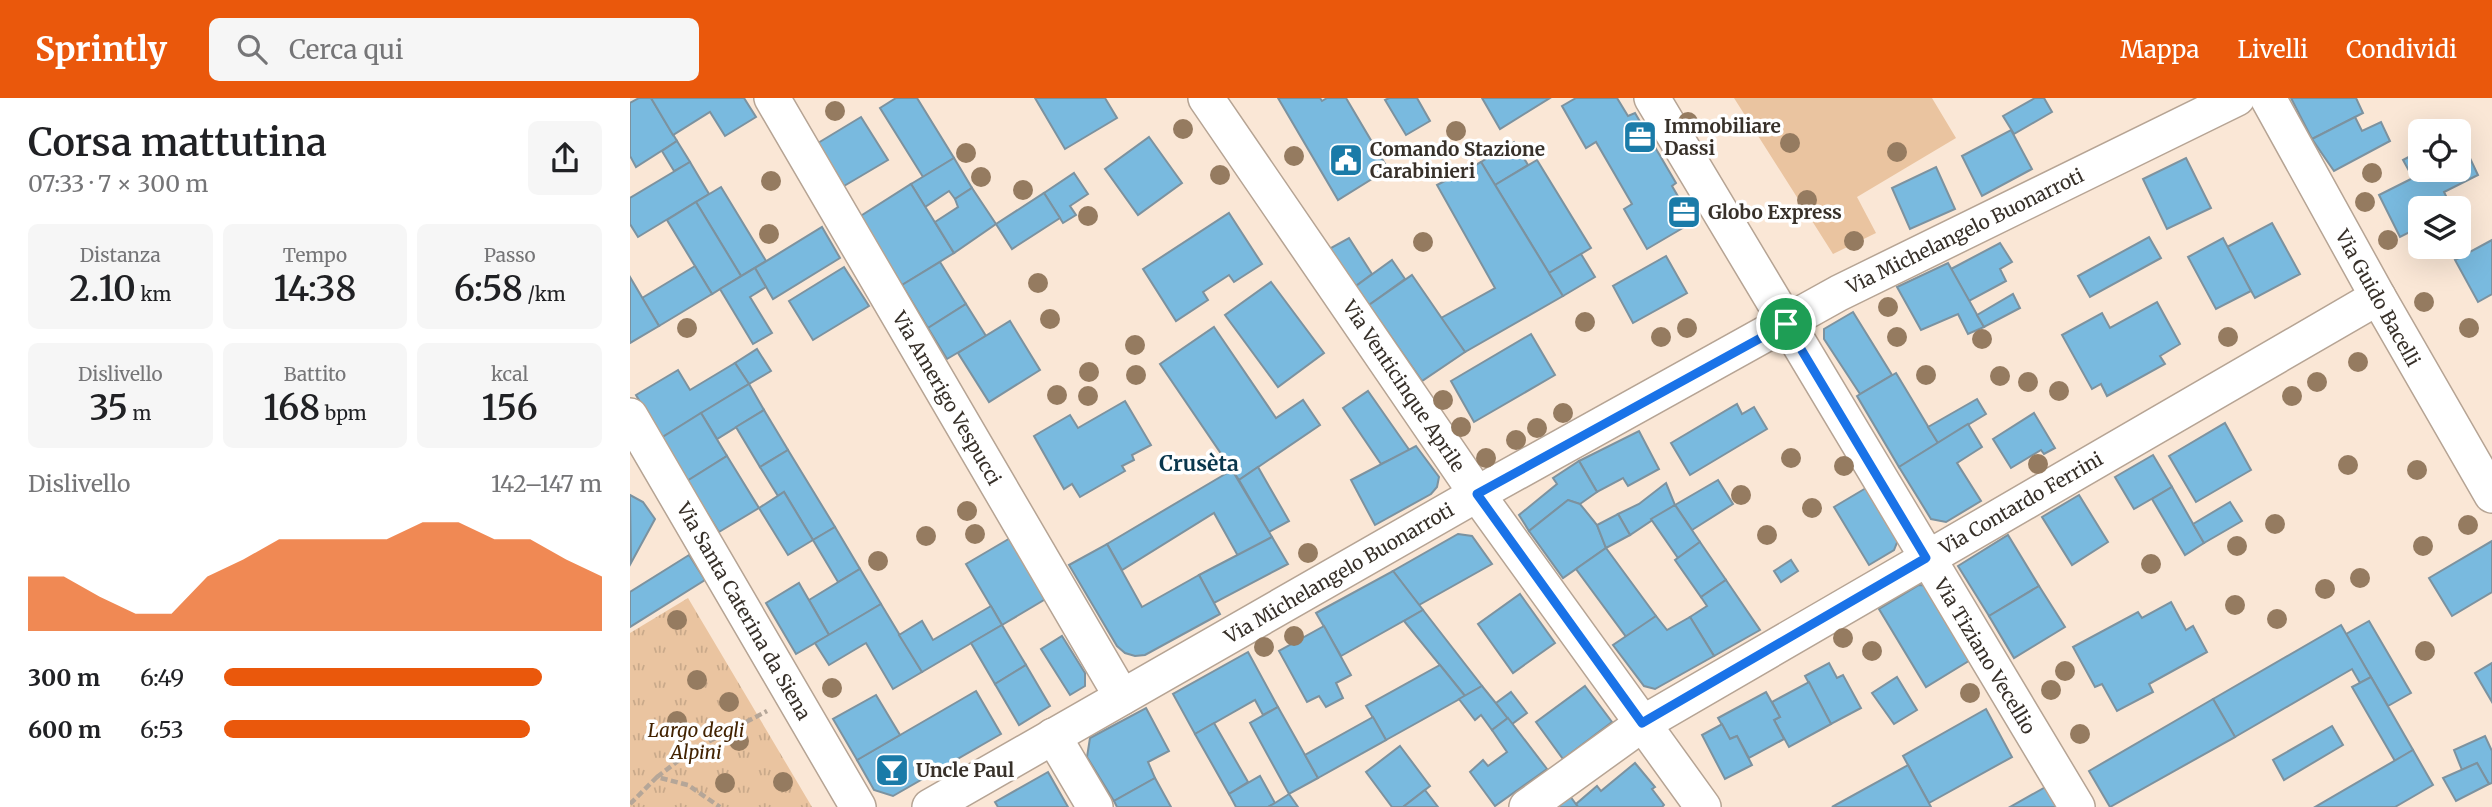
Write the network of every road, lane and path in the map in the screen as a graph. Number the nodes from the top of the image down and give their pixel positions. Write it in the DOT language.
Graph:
graph roads {
  1 [pos="772,98"];
  2 [pos="1206,98"];
  3 [pos="1652,98"];
  4 [pos="2237,98"];
  5 [pos="2268,98"];
  6 [pos="2378,297"];
  7 [pos="1786,324"];
  8 [pos="630,415"];
  9 [pos="1477,494"];
  10 [pos="2492,495"];
  11 [pos="1926,558"];
  12 [pos="793,696"];
  13 [pos="1122,697"];
  14 [pos="1642,723"];
  15 [pos="1053,736"];
  16 [pos="657,777"];
  17 [pos="630,804"];
  18 [pos="720,807"];
  19 [pos="858,807"];
  20 [pos="930,807"];
  21 [pos="1095,807"];
  22 [pos="1527,807"];
  23 [pos="1703,807"];
  24 [pos="2077,807"];
  1 -- 13 [label="street, Via Amerigo Vespucci"];
  2 -- 9 [label="street, Via Venticinque Aprile"];
  3 -- 7 [label="street, Via Tiziano Vecellio"];
  4 -- 7 [label="street, Via Michelangelo Buonarroti"];
  5 -- 6 [label="street, Via Guido Bacelli"];
  6 -- 10 [label="street, Via Guido Bacelli"];
  6 -- 11 [label="street, Via Contardo Ferrini"];
  7 -- 9 [label="street, Via Michelangelo Buonarroti"];
  7 -- 11 [label="street, Via Tiziano Vecellio"];
  8 -- 12 [label="street, Via Santa Caterina da Siena"];
  9 -- 13 [label="street, Via Michelangelo Buonarroti"];
  9 -- 14 [label="street, Via Venticinque Aprile"];
  11 -- 14 [label="street, Via Contardo Ferrini"];
  11 -- 24 [label="street, Via Tiziano Vecellio"];
  12 -- 16 [label="path"];
  12 -- 19 [label="street, Via Santa Caterina da Siena"];
  13 -- 15 [label="street, Via Michelangelo Buonarroti"];
  14 -- 22 [label="street, Via Contardo Ferrini"];
  14 -- 23 [label="street, Via Venticinque Aprile"];
  15 -- 20 [label="street, Via Michelangelo Buonarroti"];
  15 -- 21 [label="street"];
  16 -- 17 [label="path"];
  16 -- 18 [label="path"];
}
